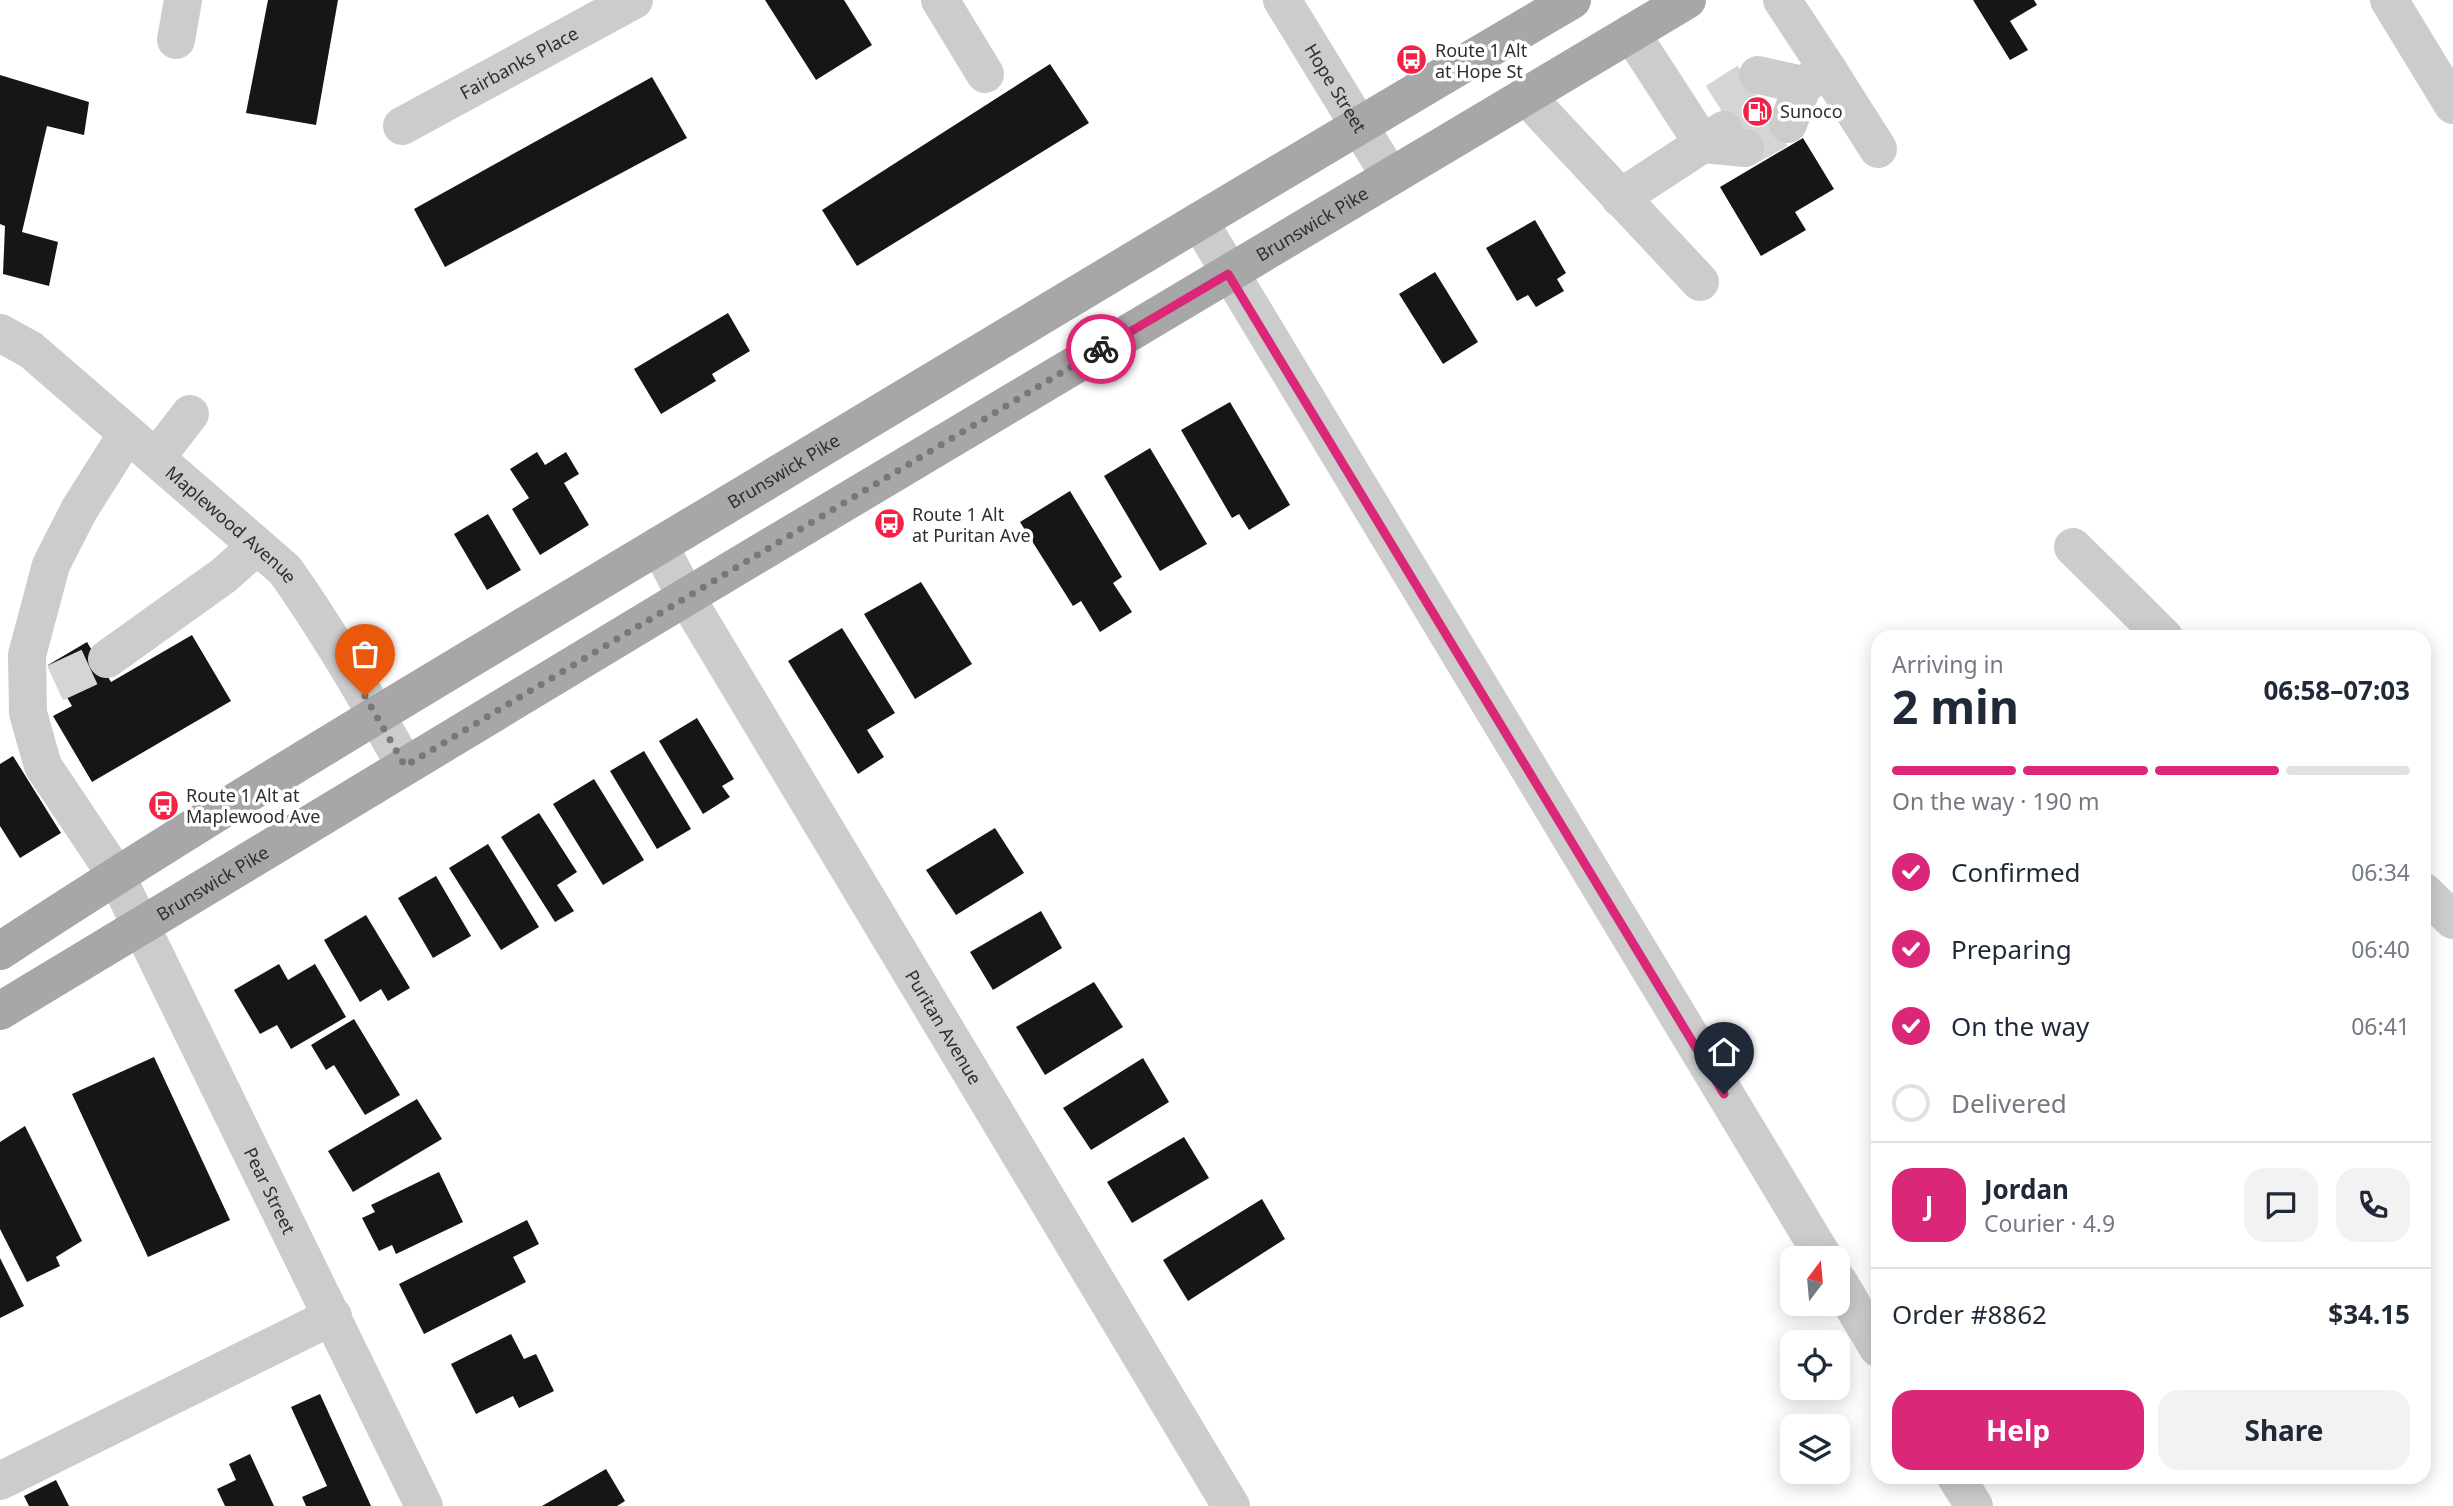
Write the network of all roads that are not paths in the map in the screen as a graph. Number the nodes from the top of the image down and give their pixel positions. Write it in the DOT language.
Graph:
graph roads {
  1 [pos="183,0"];
  2 [pos="634,0"];
  3 [pos="940,0"];
  4 [pos="1282,0"];
  5 [pos="1572,0"];
  6 [pos="1687,0"];
  7 [pos="1782,0"];
  8 [pos="2389,0"];
  9 [pos="1632,33"];
  10 [pos="176,40"];
  11 [pos="985,75"];
  12 [pos="1526,96"];
  13 [pos="2453,105"];
  14 [pos="1359,125"];
  15 [pos="402,126"];
  16 [pos="1878,149"];
  17 [pos="1390,176"];
  18 [pos="1620,198"];
  19 [pos="1199,221"];
  20 [pos="1228,274"];
  21 [pos="1700,282"];
  22 [pos="0,332"];
  23 [pos="190,414"];
  24 [pos="127,434"];
  25 [pos="156,458"];
  26 [pos="659,545"];
  27 [pos="257,546"];
  28 [pos="2073,547"];
  29 [pos="685,597"];
  30 [pos="2157,630"];
  31 [pos="107,659"];
  32 [pos="55,683"];
  33 [pos="28,713"];
  34 [pos="376,715"];
  35 [pos="405,766"];
  36 [pos="116,875"];
  37 [pos="2431,899"];
  38 [pos="2453,920"];
  39 [pos="141,926"];
  40 [pos="0,951"];
  41 [pos="0,1011"];
  42 [pos="1817,1246"];
  43 [pos="1850,1301"];
  44 [pos="333,1316"];
  45 [pos="1871,1336"];
  46 [pos="0,1480"];
  47 [pos="1960,1484"];
  48 [pos="424,1506"];
  49 [pos="1231,1506"];
  50 [pos="1974,1506"];
  1 -- 10 [label="street"];
  2 -- 15 [label="street, Fairbanks Place"];
  3 -- 11 [label="street"];
  4 -- 14 [label="street, Hope Street"];
  5 -- 14 [label="main road, Brunswick Pike"];
  6 -- 9 [label="main road, Brunswick Pike"];
  7 -- 16 [label="street"];
  8 -- 13 [label="street"];
  9 -- 12 [label="main road, Brunswick Pike"];
  9 -- 18 [label="street"];
  12 -- 17 [label="main road, Brunswick Pike"];
  12 -- 18 [label="street"];
  14 -- 17 [label="street, Hope Street"];
  14 -- 19 [label="main road, Brunswick Pike"];
  17 -- 20 [label="main road, Brunswick Pike"];
  18 -- 21 [label="street"];
  19 -- 20 [label="street"];
  19 -- 26 [label="main road, Brunswick Pike"];
  20 -- 29 [label="main road, Brunswick Pike"];
  20 -- 42 [label="street"];
  22 -- 24 [label="street, Maplewood Avenue"];
  23 -- 25 [label="street"];
  24 -- 25 [label="street, Maplewood Avenue"];
  24 -- 33 [label="street, Pear Street"];
  25 -- 27 [label="street, Maplewood Avenue"];
  26 -- 29 [label="street, Puritan Avenue"];
  26 -- 34 [label="main road, Brunswick Pike"];
  27 -- 31 [label="street"];
  27 -- 34 [label="street, Maplewood Avenue"];
  28 -- 30 [label="street"];
  29 -- 35 [label="main road, Brunswick Pike"];
  29 -- 49 [label="street, Puritan Avenue"];
  32 -- 33 [label="street"];
  33 -- 36 [label="street, Pear Street"];
  34 -- 35 [label="street, Maplewood Avenue"];
  34 -- 36 [label="main road, Brunswick Pike"];
  35 -- 39 [label="main road, Brunswick Pike"];
  36 -- 39 [label="street, Pear Street"];
  36 -- 40 [label="main road, Brunswick Pike"];
  37 -- 38 [label="street"];
  39 -- 41 [label="main road, Brunswick Pike"];
  39 -- 44 [label="street, Pear Street"];
  43 -- 45 [label="street"];
  44 -- 46 [label="street"];
  44 -- 48 [label="street, Pear Street"];
  47 -- 50 [label="street"];
}
